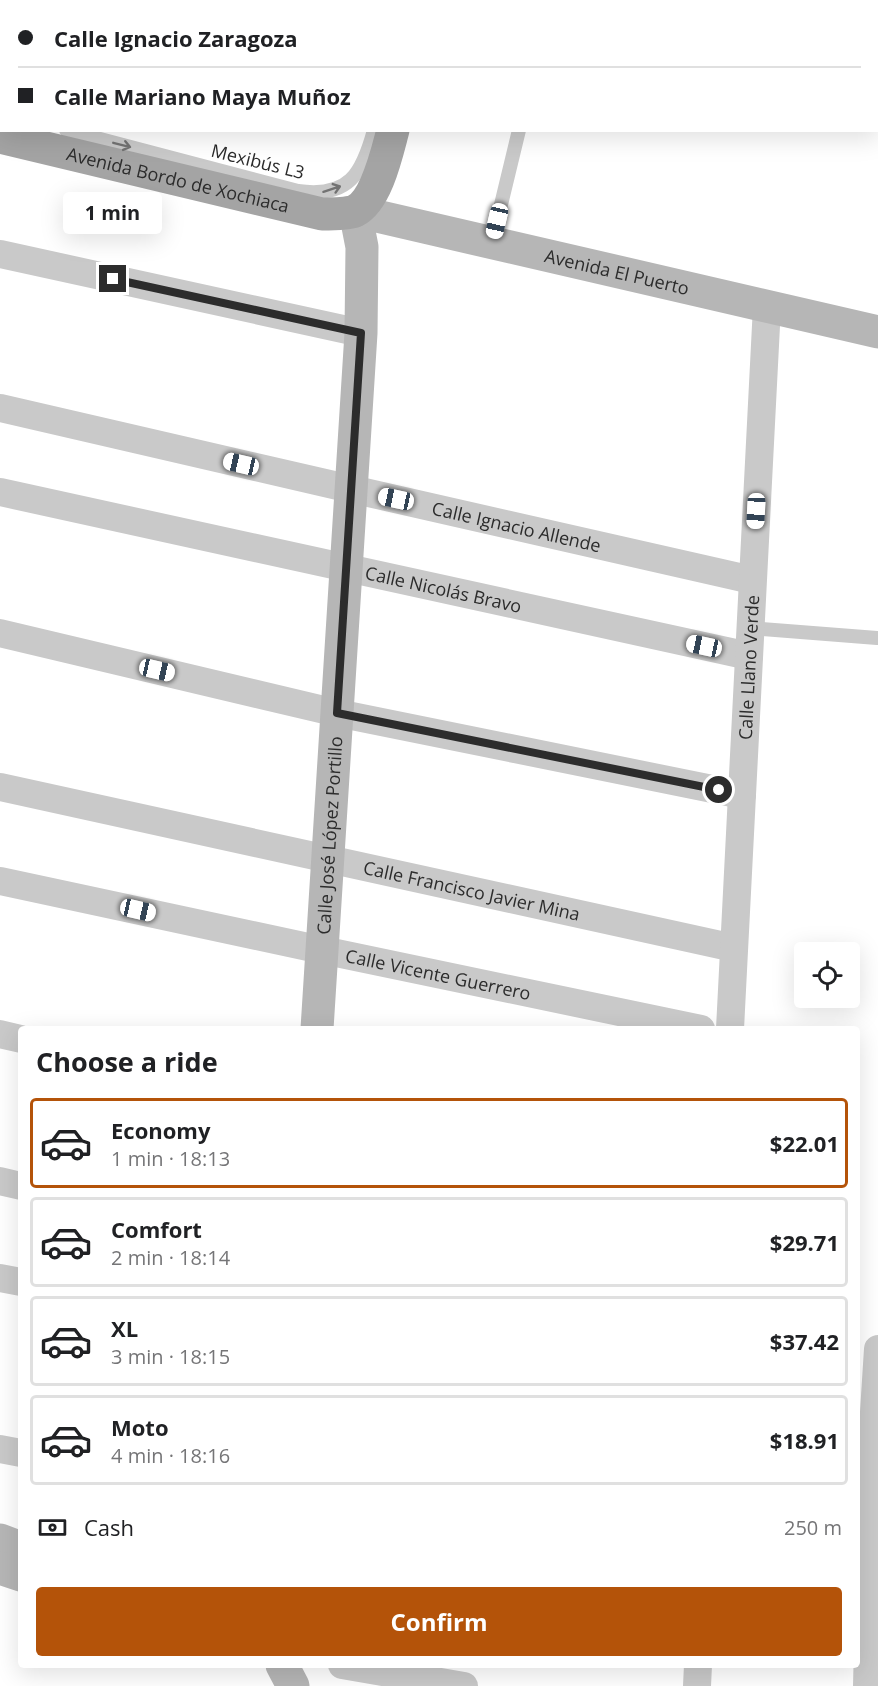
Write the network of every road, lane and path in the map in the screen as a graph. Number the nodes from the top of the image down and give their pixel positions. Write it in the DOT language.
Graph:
graph roads {
  1 [pos="74,132"];
  2 [pos="373,132"];
  3 [pos="392,132"];
  4 [pos="519,132"];
  5 [pos="0,137"];
  6 [pos="355,211"];
  7 [pos="492,243"];
  8 [pos="0,254"];
  9 [pos="767,306"];
  10 [pos="878,332"];
  11 [pos="361,333"];
  12 [pos="0,408"];
  13 [pos="351,489"];
  14 [pos="0,492"];
  15 [pos="346,568"];
  16 [pos="752,580"];
  17 [pos="750,628"];
  18 [pos="0,633"];
  19 [pos="877,638"];
  20 [pos="748,656"];
  21 [pos="337,713"];
  22 [pos="0,787"];
  23 [pos="741,795"];
  24 [pos="327,860"];
  25 [pos="0,881"];
  26 [pos="734,948"];
  27 [pos="322,950"];
  28 [pos="316,1026"];
  29 [pos="686,1026"];
  30 [pos="730,1026"];
  31 [pos="0,1034"];
  32 [pos="18,1038"];
  33 [pos="0,1182"];
  34 [pos="18,1185"];
  35 [pos="0,1278"];
  36 [pos="18,1281"];
  37 [pos="878,1349"];
  38 [pos="876,1412"];
  39 [pos="0,1449"];
  40 [pos="18,1452"];
  41 [pos="0,1540"];
  42 [pos="18,1547"];
  43 [pos="0,1568"];
  44 [pos="18,1574"];
  45 [pos="276,1668"];
  46 [pos="283,1668"];
  47 [pos="359,1668"];
  48 [pos="698,1668"];
  49 [pos="275,1686"];
  50 [pos="292,1686"];
  51 [pos="464,1686"];
  52 [pos="697,1686"];
  53 [pos="867,1686"];
  1 -- 2 [label="lane, Mexibús L3, one-way"];
  3 -- 6 [label="main road"];
  4 -- 7 [label="lane"];
  5 -- 6 [label="main road, Avenida Bordo de Xochiaca"];
  6 -- 7 [label="main road, Avenida El Puerto"];
  6 -- 11 [label="main road, Calle José López Portillo"];
  7 -- 9 [label="main road, Avenida El Puerto"];
  8 -- 11 [label="street"];
  9 -- 10 [label="main road, Avenida El Puerto"];
  9 -- 16 [label="street, Calle Llano Verde"];
  11 -- 13 [label="main road, Calle José López Portillo"];
  12 -- 13 [label="street, Calle Ignacio Allende"];
  13 -- 15 [label="main road, Calle José López Portillo"];
  13 -- 16 [label="street, Calle Ignacio Allende"];
  14 -- 15 [label="street, Calle Nicolás Bravo"];
  15 -- 20 [label="street, Calle Nicolás Bravo"];
  15 -- 21 [label="main road, Calle José López Portillo"];
  16 -- 17 [label="street, Calle Llano Verde"];
  17 -- 19 [label="lane"];
  17 -- 20 [label="street, Calle Llano Verde"];
  18 -- 21 [label="street"];
  20 -- 23 [label="street, Calle Llano Verde"];
  21 -- 23 [label="street"];
  21 -- 24 [label="main road, Calle José López Portillo"];
  22 -- 24 [label="street, Calle Francisco Javier Mina"];
  23 -- 26 [label="street, Calle Llano Verde"];
  24 -- 26 [label="street, Calle Francisco Javier Mina"];
  24 -- 27 [label="main road, Calle José López Portillo"];
  25 -- 27 [label="street, Calle Vicente Guerrero"];
  26 -- 30 [label="street, Calle Llano Verde"];
  27 -- 28 [label="main road, Calle José López Portillo"];
  27 -- 29 [label="street, Calle Vicente Guerrero"];
  31 -- 32 [label="street"];
  33 -- 34 [label="street"];
  35 -- 36 [label="street"];
  37 -- 38 [label="street"];
  38 -- 53 [label="street"];
  39 -- 40 [label="street"];
  41 -- 42 [label="main road"];
  43 -- 44 [label="main road"];
  45 -- 49 [label="street"];
  46 -- 50 [label="main road"];
  47 -- 51 [label="street"];
  48 -- 52 [label="street"];
}
